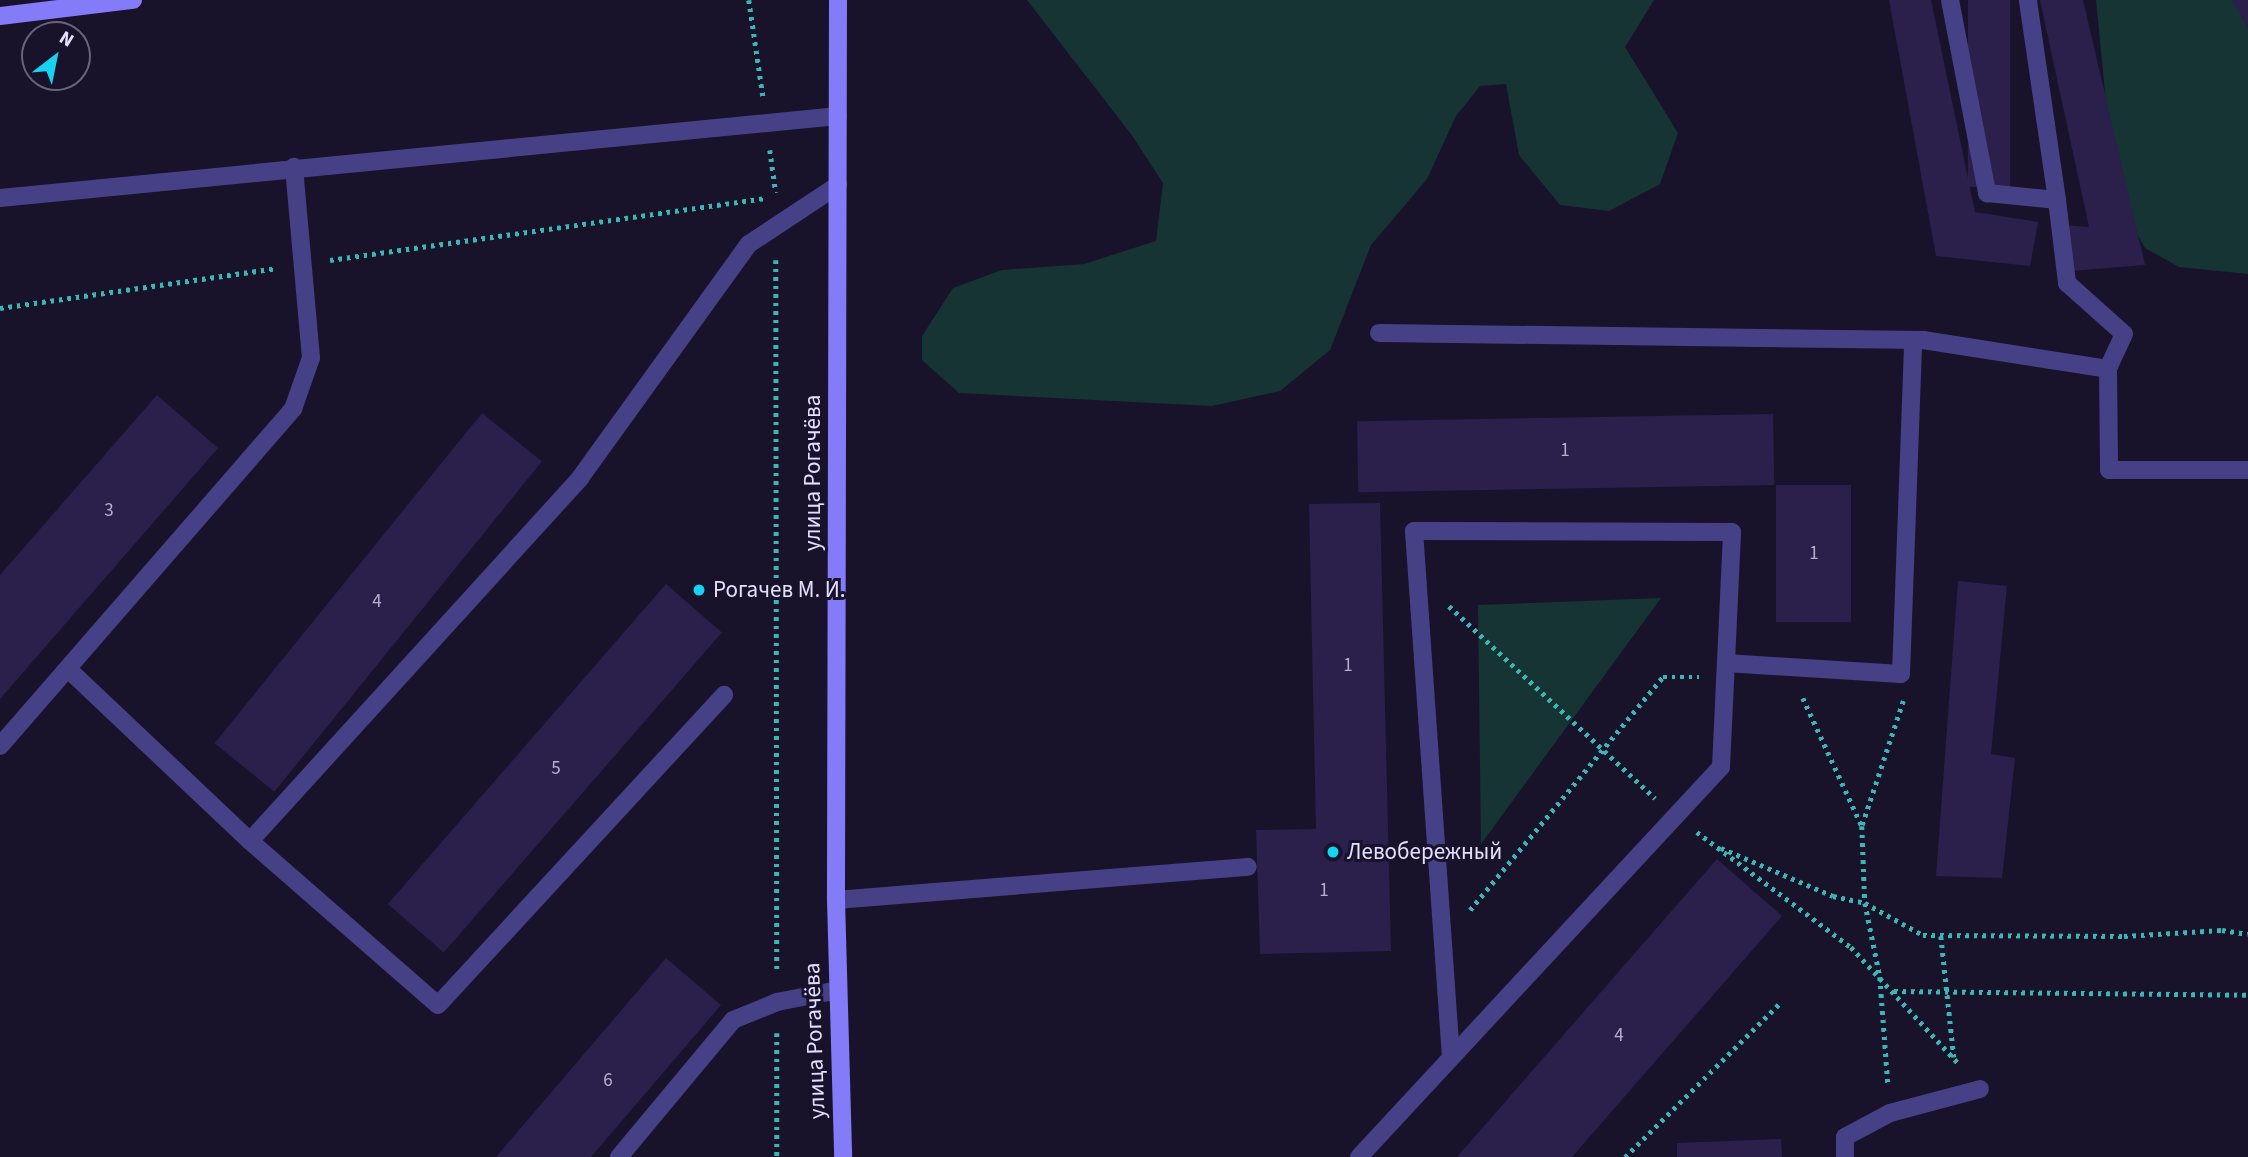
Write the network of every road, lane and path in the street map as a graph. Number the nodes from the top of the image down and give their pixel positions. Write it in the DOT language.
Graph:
graph roads {
  1 [pos="133,0"];
  2 [pos="838,0"];
  3 [pos="1950,0"];
  4 [pos="2028,0"];
  5 [pos="0,16"];
  6 [pos="838,116"];
  7 [pos="295,167"];
  8 [pos="838,185"];
  9 [pos="0,198"];
  10 [pos="2057,200"];
  11 [pos="1379,333"];
  12 [pos="1913,340"];
  13 [pos="2108,369"];
  14 [pos="2248,470"];
  15 [pos="1782,666"];
  16 [pos="68,668"];
  17 [pos="1726,669"];
  18 [pos="1901,674"];
  19 [pos="723,695"];
  20 [pos="0,746"];
  21 [pos="1862,826"];
  22 [pos="250,841"];
  23 [pos="1714,845"];
  24 [pos="1248,867"];
  25 [pos="836,900"];
  26 [pos="1866,903"];
  27 [pos="2248,934"];
  28 [pos="1941,936"];
  29 [pos="1443,943"];
  30 [pos="838,990"];
  31 [pos="1894,991"];
  32 [pos="1948,992"];
  33 [pos="2248,995"];
  34 [pos="1780,1003"];
  35 [pos="1451,1058"];
  36 [pos="1954,1058"];
  37 [pos="1980,1089"];
  38 [pos="1890,1113"];
  39 [pos="618,1157"];
  40 [pos="842,1157"];
  41 [pos="1359,1157"];
  42 [pos="1625,1157"];
  43 [pos="1845,1157"];
  1 -- 5 [label="street"];
  2 -- 6 [label="street, улица Рогачёва"];
  3 -- 10 [label="lane"];
  4 -- 10 [label="lane"];
  6 -- 7 [label="lane"];
  6 -- 8 [label="street, улица Рогачёва"];
  7 -- 9 [label="lane"];
  7 -- 16 [label="lane"];
  8 -- 22 [label="lane"];
  8 -- 25 [label="street, улица Рогачёва"];
  10 -- 13 [label="lane"];
  11 -- 12 [label="lane"];
  12 -- 13 [label="lane"];
  12 -- 18 [label="lane"];
  13 -- 14 [label="lane"];
  15 -- 17 [label="lane"];
  15 -- 18 [label="lane"];
  15 -- 21 [label="path"];
  16 -- 20 [label="lane"];
  16 -- 22 [label="lane"];
  17 -- 29 [label="path"];
  17 -- 29 [label="lane"];
  17 -- 35 [label="lane"];
  18 -- 21 [label="path"];
  19 -- 22 [label="lane"];
  21 -- 26 [label="path"];
  23 -- 26 [label="path"];
  24 -- 25 [label="lane"];
  25 -- 30 [label="street, улица Рогачёва"];
  26 -- 28 [label="path"];
  26 -- 38 [label="path"];
  27 -- 28 [label="path"];
  28 -- 32 [label="path"];
  29 -- 35 [label="lane"];
  30 -- 39 [label="lane"];
  30 -- 40 [label="street, улица Рогачёва"];
  31 -- 32 [label="path"];
  32 -- 33 [label="path"];
  32 -- 36 [label="path"];
  34 -- 42 [label="path"];
  35 -- 41 [label="lane"];
  37 -- 38 [label="lane"];
  38 -- 43 [label="lane"];
}
